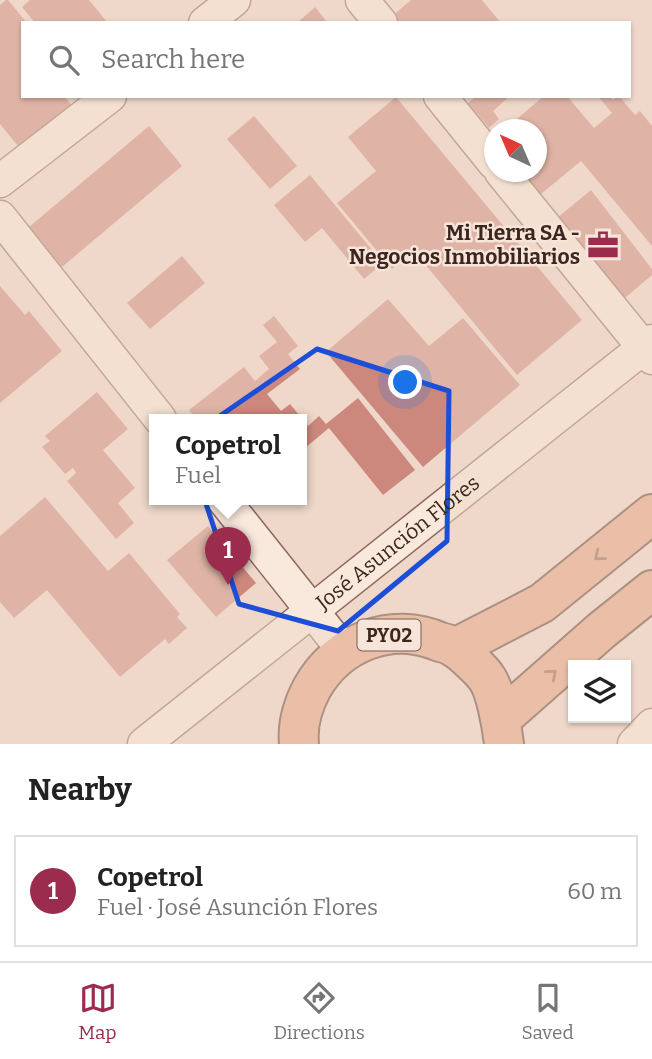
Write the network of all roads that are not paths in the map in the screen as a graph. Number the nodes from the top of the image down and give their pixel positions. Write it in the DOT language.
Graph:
graph roads {
  1 [pos="234,0"];
  2 [pos="362,0"];
  3 [pos="208,21"];
  4 [pos="379,21"];
  5 [pos="107,98"];
  6 [pos="442,98"];
  7 [pos="484,150"];
  8 [pos="0,181"];
  9 [pos="509,182"];
  10 [pos="5,233"];
  11 [pos="649,349"];
  12 [pos="156,414"];
  13 [pos="228,505"];
  14 [pos="652,514"];
  15 [pos="652,590"];
  16 [pos="312,611"];
  17 [pos="455,648"];
  18 [pos="344,651"];
  19 [pos="652,725"];
  20 [pos="502,731"];
  21 [pos="144,744"];
  22 [pos="299,744"];
  23 [pos="634,744"];
  1 -- 3 [label="street"];
  2 -- 4 [label="street"];
  5 -- 8 [label="street"];
  6 -- 7 [label="street"];
  9 -- 11 [label="street"];
  10 -- 12 [label="street"];
  11 -- 16 [label="street, José Asunción Flores"];
  13 -- 16 [label="street"];
  14 -- 17 [label="highway, one-way"];
  20 -- 15 [label="highway, PY02, one-way"];
  16 -- 18 [label="street"];
  16 -- 21 [label="street, José Asunción Flores"];
  17 -- 18 [label="highway, PY02"];
  17 -- 20 [label="highway, PY02"];
  18 -- 22 [label="highway, PY02"];
  19 -- 23 [label="street"];
}
